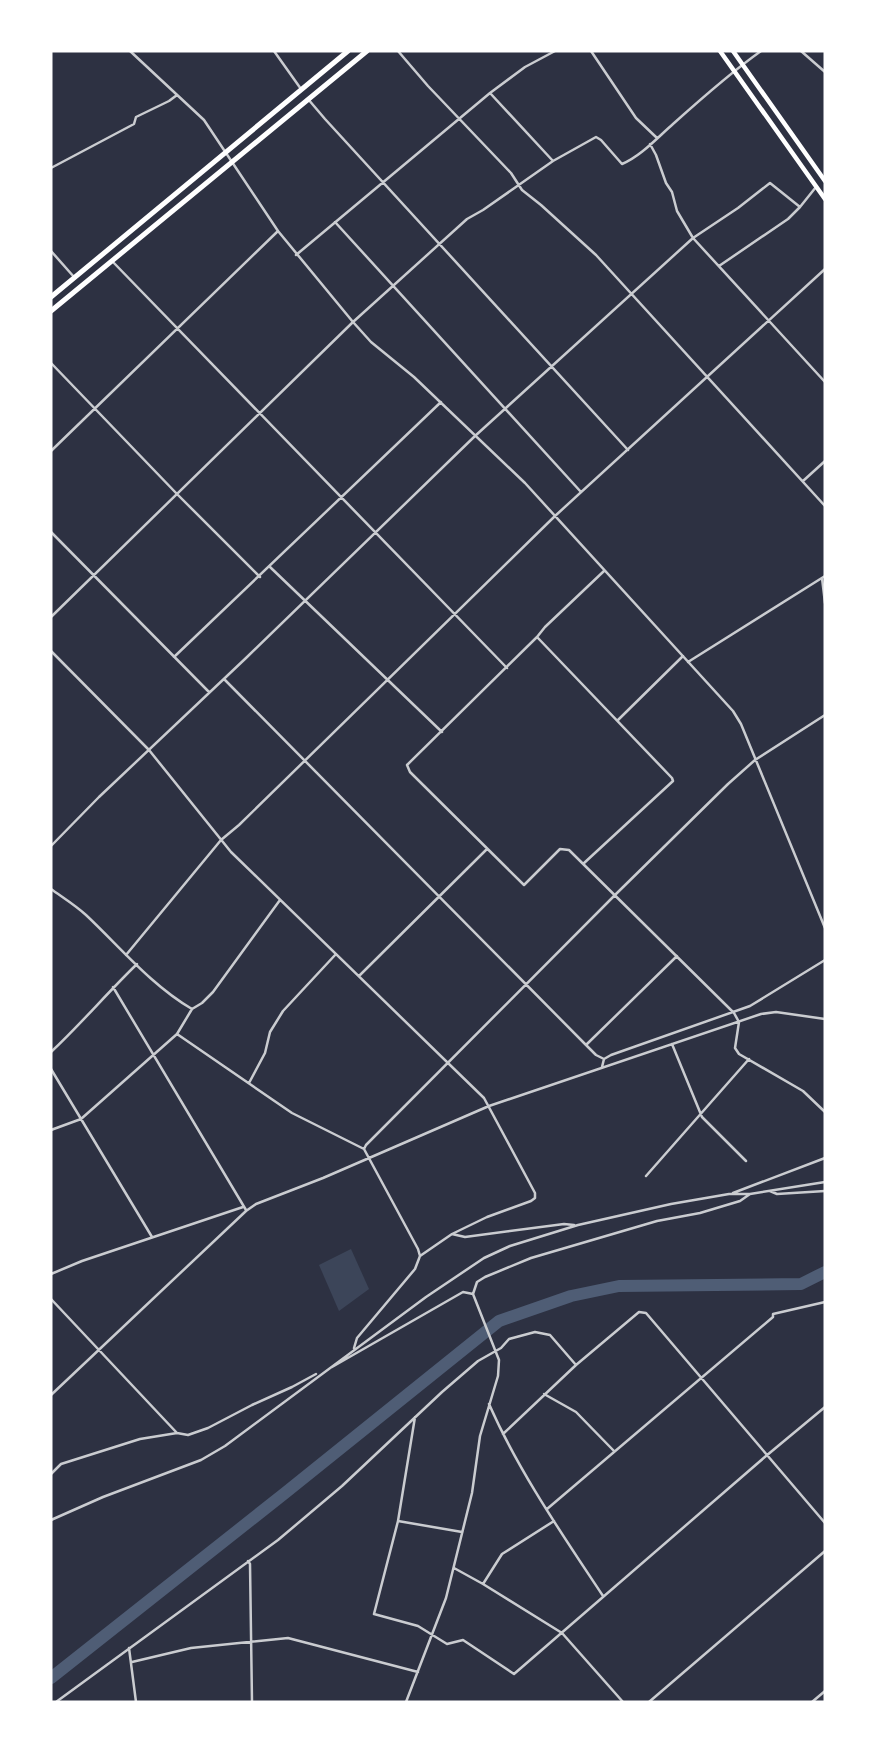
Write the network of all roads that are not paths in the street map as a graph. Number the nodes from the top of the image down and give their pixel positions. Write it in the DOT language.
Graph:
graph roads {
  1 [pos="130,51"];
  2 [pos="274,51"];
  3 [pos="348,51"];
  4 [pos="367,51"];
  5 [pos="398,51"];
  6 [pos="555,51"];
  7 [pos="591,51"];
  8 [pos="720,51"];
  9 [pos="733,51"];
  10 [pos="761,51"];
  11 [pos="802,51"];
  12 [pos="743,64"];
  13 [pos="734,70"];
  14 [pos="825,72"];
  15 [pos="301,89"];
  16 [pos="490,93"];
  17 [pos="177,95"];
  18 [pos="308,99"];
  19 [pos="459,118"];
  20 [pos="657,138"];
  21 [pos="650,144"];
  22 [pos="225,153"];
  23 [pos="553,161"];
  24 [pos="232,163"];
  25 [pos="51,168"];
  26 [pos="825,181"];
  27 [pos="383,182"];
  28 [pos="518,186"];
  29 [pos="816,186"];
  30 [pos="825,199"];
  31 [pos="800,207"];
  32 [pos="335,222"];
  33 [pos="278,231"];
  34 [pos="693,237"];
  35 [pos="439,243"];
  36 [pos="51,251"];
  37 [pos="296,255"];
  38 [pos="112,261"];
  39 [pos="719,266"];
  40 [pos="825,270"];
  41 [pos="74,277"];
  42 [pos="393,286"];
  43 [pos="632,294"];
  44 [pos="51,297"];
  45 [pos="51,312"];
  46 [pos="769,320"];
  47 [pos="352,322"];
  48 [pos="177,328"];
  49 [pos="51,363"];
  50 [pos="551,367"];
  51 [pos="708,377"];
  52 [pos="825,382"];
  53 [pos="440,402"];
  54 [pos="95,408"];
  55 [pos="506,409"];
  56 [pos="259,413"];
  57 [pos="475,436"];
  58 [pos="628,450"];
  59 [pos="51,451"];
  60 [pos="825,461"];
  61 [pos="803,481"];
  62 [pos="581,492"];
  63 [pos="177,494"];
  64 [pos="342,497"];
  65 [pos="825,506"];
  66 [pos="555,516"];
  67 [pos="51,531"];
  68 [pos="375,532"];
  69 [pos="270,567"];
  70 [pos="604,570"];
  71 [pos="93,575"];
  72 [pos="260,577"];
  73 [pos="824,577"];
  74 [pos="304,600"];
  75 [pos="825,603"];
  76 [pos="455,613"];
  77 [pos="51,617"];
  78 [pos="537,637"];
  79 [pos="51,651"];
  80 [pos="683,656"];
  81 [pos="174,657"];
  82 [pos="688,662"];
  83 [pos="507,668"];
  84 [pos="223,679"];
  85 [pos="387,680"];
  86 [pos="209,692"];
  87 [pos="825,715"];
  88 [pos="618,720"];
  89 [pos="442,732"];
  90 [pos="149,750"];
  91 [pos="755,760"];
  92 [pos="303,761"];
  93 [pos="221,840"];
  94 [pos="51,846"];
  95 [pos="487,849"];
  96 [pos="583,864"];
  97 [pos="51,889"];
  98 [pos="615,894"];
  99 [pos="438,897"];
  100 [pos="280,900"];
  101 [pos="825,928"];
  102 [pos="336,954"];
  103 [pos="125,955"];
  104 [pos="677,956"];
  105 [pos="825,960"];
  106 [pos="136,964"];
  107 [pos="359,976"];
  108 [pos="526,985"];
  109 [pos="113,987"];
  110 [pos="192,1009"];
  111 [pos="734,1013"];
  112 [pos="825,1019"];
  113 [pos="738,1022"];
  114 [pos="177,1034"];
  115 [pos="672,1044"];
  116 [pos="586,1045"];
  117 [pos="51,1052"];
  118 [pos="153,1056"];
  119 [pos="604,1059"];
  120 [pos="749,1059"];
  121 [pos="447,1063"];
  122 [pos="602,1067"];
  123 [pos="51,1069"];
  124 [pos="249,1084"];
  125 [pos="488,1106"];
  126 [pos="825,1112"];
  127 [pos="701,1114"];
  128 [pos="81,1119"];
  129 [pos="51,1130"];
  130 [pos="364,1149"];
  131 [pos="369,1157"];
  132 [pos="825,1158"];
  133 [pos="746,1161"];
  134 [pos="646,1176"];
  135 [pos="825,1182"];
  136 [pos="770,1191"];
  137 [pos="825,1191"];
  138 [pos="729,1194"];
  139 [pos="750,1194"];
  140 [pos="245,1209"];
  141 [pos="578,1225"];
  142 [pos="452,1234"];
  143 [pos="152,1237"];
  144 [pos="420,1256"];
  145 [pos="51,1274"];
  146 [pos="473,1294"];
  147 [pos="51,1299"];
  148 [pos="825,1302"];
  149 [pos="354,1348"];
  150 [pos="99,1350"];
  151 [pos="495,1350"];
  152 [pos="576,1365"];
  153 [pos="324,1370"];
  154 [pos="701,1379"];
  155 [pos="544,1394"];
  156 [pos="51,1395"];
  157 [pos="489,1404"];
  158 [pos="825,1407"];
  159 [pos="415,1417"];
  160 [pos="177,1433"];
  161 [pos="503,1434"];
  162 [pos="615,1452"];
  163 [pos="766,1456"];
  164 [pos="51,1474"];
  165 [pos="547,1509"];
  166 [pos="51,1520"];
  167 [pos="398,1521"];
  168 [pos="554,1521"];
  169 [pos="825,1523"];
  170 [pos="462,1532"];
  171 [pos="825,1551"];
  172 [pos="248,1561"];
  173 [pos="454,1567"];
  174 [pos="483,1584"];
  175 [pos="603,1597"];
  176 [pos="562,1633"];
  177 [pos="431,1634"];
  178 [pos="251,1642"];
  179 [pos="130,1648"];
  180 [pos="132,1662"];
  181 [pos="418,1672"];
  182 [pos="825,1691"];
  183 [pos="56,1702"];
  184 [pos="136,1702"];
  185 [pos="252,1702"];
  186 [pos="406,1702"];
  187 [pos="623,1702"];
  188 [pos="649,1702"];
  189 [pos="812,1702"];
  1 -- 17 [label="street"];
  2 -- 15 [label="street"];
  3 -- 15 [label="highway"];
  4 -- 18 [label="highway"];
  5 -- 19 [label="street"];
  6 -- 16 [label="street"];
  7 -- 20 [label="street"];
  8 -- 13 [label="main road"];
  9 -- 12 [label="main road"];
  10 -- 12 [label="street"];
  11 -- 14 [label="street"];
  12 -- 13 [label="street"];
  12 -- 26 [label="main road"];
  13 -- 20 [label="street"];
  13 -- 29 [label="main road"];
  15 -- 22 [label="highway"];
  16 -- 19 [label="street"];
  16 -- 23 [label="street"];
  17 -- 22 [label="street"];
  17 -- 25 [label="street"];
  18 -- 24 [label="highway"];
  18 -- 27 [label="street"];
  19 -- 27 [label="street"];
  19 -- 28 [label="street"];
  20 -- 21 [label="street"];
  21 -- 23 [label="street"];
  21 -- 34 [label="street"];
  22 -- 24 [label="street"];
  22 -- 41 [label="highway"];
  23 -- 28 [label="street"];
  24 -- 33 [label="street"];
  24 -- 38 [label="highway"];
  27 -- 32 [label="street"];
  27 -- 35 [label="street"];
  28 -- 35 [label="street"];
  28 -- 43 [label="street"];
  29 -- 30 [label="main road"];
  29 -- 31 [label="street"];
  31 -- 34 [label="street"];
  31 -- 39 [label="street"];
  32 -- 37 [label="street"];
  32 -- 42 [label="street"];
  33 -- 37 [label="street"];
  33 -- 48 [label="street"];
  34 -- 39 [label="street"];
  34 -- 43 [label="street"];
  35 -- 42 [label="street"];
  35 -- 50 [label="street"];
  36 -- 41 [label="street"];
  37 -- 47 [label="street"];
  38 -- 45 [label="highway"];
  38 -- 48 [label="street"];
  39 -- 46 [label="street"];
  40 -- 46 [label="street"];
  41 -- 44 [label="highway"];
  42 -- 47 [label="street"];
  42 -- 55 [label="street"];
  43 -- 50 [label="street"];
  43 -- 51 [label="street"];
  46 -- 51 [label="street"];
  46 -- 52 [label="street"];
  47 -- 53 [label="street"];
  47 -- 56 [label="street"];
  48 -- 54 [label="street"];
  48 -- 56 [label="street"];
  49 -- 54 [label="street"];
  50 -- 55 [label="street"];
  50 -- 58 [label="street"];
  51 -- 58 [label="street"];
  51 -- 61 [label="street"];
  53 -- 57 [label="street"];
  53 -- 64 [label="street"];
  54 -- 59 [label="street"];
  54 -- 63 [label="street"];
  55 -- 57 [label="street"];
  55 -- 62 [label="street"];
  56 -- 63 [label="street"];
  56 -- 64 [label="street"];
  57 -- 66 [label="street"];
  57 -- 68 [label="street"];
  58 -- 62 [label="street"];
  60 -- 61 [label="street"];
  61 -- 65 [label="street"];
  62 -- 66 [label="street"];
  63 -- 71 [label="street"];
  63 -- 72 [label="street"];
  64 -- 68 [label="street"];
  64 -- 69 [label="street"];
  66 -- 70 [label="street"];
  66 -- 76 [label="street"];
  67 -- 71 [label="street"];
  68 -- 74 [label="street"];
  68 -- 76 [label="street"];
  69 -- 72 [label="street"];
  69 -- 74 [label="street"];
  70 -- 78 [label="street"];
  70 -- 80 [label="street"];
  71 -- 77 [label="street"];
  71 -- 81 [label="street"];
  72 -- 81 [label="street"];
  73 -- 75 [label="street"];
  73 -- 82 [label="street"];
  74 -- 84 [label="street"];
  74 -- 85 [label="street"];
  76 -- 83 [label="street"];
  76 -- 85 [label="street"];
  78 -- 83 [label="street"];
  78 -- 88 [label="street"];
  79 -- 90 [label="street"];
  80 -- 82 [label="street"];
  80 -- 88 [label="street"];
  81 -- 86 [label="street"];
  82 -- 91 [label="street"];
  83 -- 89 [label="street"];
  84 -- 86 [label="street"];
  84 -- 92 [label="street"];
  85 -- 89 [label="street"];
  85 -- 92 [label="street"];
  86 -- 90 [label="street"];
  87 -- 91 [label="street"];
  88 -- 96 [label="street"];
  89 -- 95 [label="street"];
  90 -- 93 [label="street"];
  90 -- 94 [label="street"];
  91 -- 98 [label="street"];
  91 -- 101 [label="street"];
  92 -- 93 [label="street"];
  92 -- 99 [label="street"];
  93 -- 100 [label="street"];
  93 -- 103 [label="street"];
  95 -- 96 [label="street"];
  95 -- 99 [label="street"];
  96 -- 98 [label="street"];
  97 -- 103 [label="street"];
  98 -- 104 [label="street"];
  98 -- 108 [label="street"];
  99 -- 107 [label="street"];
  99 -- 108 [label="street"];
  100 -- 102 [label="street"];
  100 -- 110 [label="street"];
  102 -- 107 [label="street"];
  102 -- 124 [label="street"];
  103 -- 106 [label="street"];
  104 -- 111 [label="street"];
  104 -- 116 [label="street"];
  105 -- 111 [label="street"];
  106 -- 109 [label="street"];
  106 -- 110 [label="street"];
  107 -- 121 [label="street"];
  108 -- 116 [label="street"];
  108 -- 121 [label="street"];
  109 -- 117 [label="street"];
  109 -- 118 [label="street"];
  110 -- 114 [label="street"];
  111 -- 113 [label="street"];
  111 -- 119 [label="street"];
  112 -- 113 [label="street"];
  113 -- 115 [label="street"];
  113 -- 120 [label="street"];
  114 -- 118 [label="street"];
  114 -- 124 [label="street"];
  115 -- 122 [label="street"];
  115 -- 127 [label="street"];
  116 -- 119 [label="street"];
  118 -- 128 [label="street"];
  118 -- 140 [label="street"];
  119 -- 122 [label="street"];
  120 -- 126 [label="street"];
  120 -- 127 [label="street"];
  121 -- 125 [label="street"];
  121 -- 130 [label="street"];
  122 -- 125 [label="street"];
  123 -- 128 [label="street"];
  124 -- 130 [label="street"];
  125 -- 131 [label="street"];
  125 -- 142 [label="street"];
  127 -- 133 [label="street"];
  127 -- 134 [label="street"];
  128 -- 129 [label="street"];
  128 -- 143 [label="street"];
  130 -- 131 [label="street"];
  131 -- 140 [label="street"];
  131 -- 144 [label="street"];
  132 -- 138 [label="street"];
  135 -- 136 [label="street"];
  136 -- 137 [label="street"];
  136 -- 139 [label="street"];
  138 -- 139 [label="street"];
  138 -- 141 [label="street"];
  139 -- 146 [label="street"];
  140 -- 143 [label="street"];
  140 -- 150 [label="street"];
  141 -- 142 [label="street"];
  141 -- 149 [label="street"];
  142 -- 144 [label="street"];
  143 -- 145 [label="street"];
  144 -- 149 [label="street"];
  146 -- 151 [label="street"];
  146 -- 153 [label="street"];
  147 -- 150 [label="street"];
  148 -- 154 [label="street"];
  149 -- 153 [label="street"];
  150 -- 156 [label="street"];
  150 -- 160 [label="street"];
  151 -- 152 [label="street"];
  151 -- 157 [label="street"];
  151 -- 159 [label="street"];
  152 -- 154 [label="street"];
  152 -- 155 [label="street"];
  153 -- 160 [label="street"];
  153 -- 166 [label="street"];
  154 -- 162 [label="street"];
  154 -- 163 [label="street"];
  155 -- 161 [label="street"];
  155 -- 162 [label="street"];
  157 -- 161 [label="street"];
  157 -- 170 [label="street"];
  158 -- 163 [label="street"];
  159 -- 167 [label="street"];
  159 -- 172 [label="street"];
  160 -- 164 [label="street"];
  161 -- 165 [label="street"];
  162 -- 165 [label="street"];
  163 -- 169 [label="street"];
  163 -- 175 [label="street"];
  165 -- 168 [label="street"];
  167 -- 170 [label="street"];
  167 -- 177 [label="street"];
  168 -- 174 [label="street"];
  168 -- 175 [label="street"];
  170 -- 173 [label="street"];
  171 -- 188 [label="street"];
  172 -- 178 [label="street"];
  172 -- 179 [label="street"];
  173 -- 174 [label="street"];
  173 -- 177 [label="street"];
  174 -- 176 [label="street"];
  175 -- 176 [label="street"];
  176 -- 177 [label="street"];
  176 -- 187 [label="street"];
  177 -- 181 [label="street"];
  178 -- 180 [label="street"];
  178 -- 181 [label="street"];
  178 -- 185 [label="street"];
  179 -- 180 [label="street"];
  179 -- 183 [label="street"];
  180 -- 184 [label="street"];
  181 -- 186 [label="street"];
  182 -- 189 [label="street"];
}
